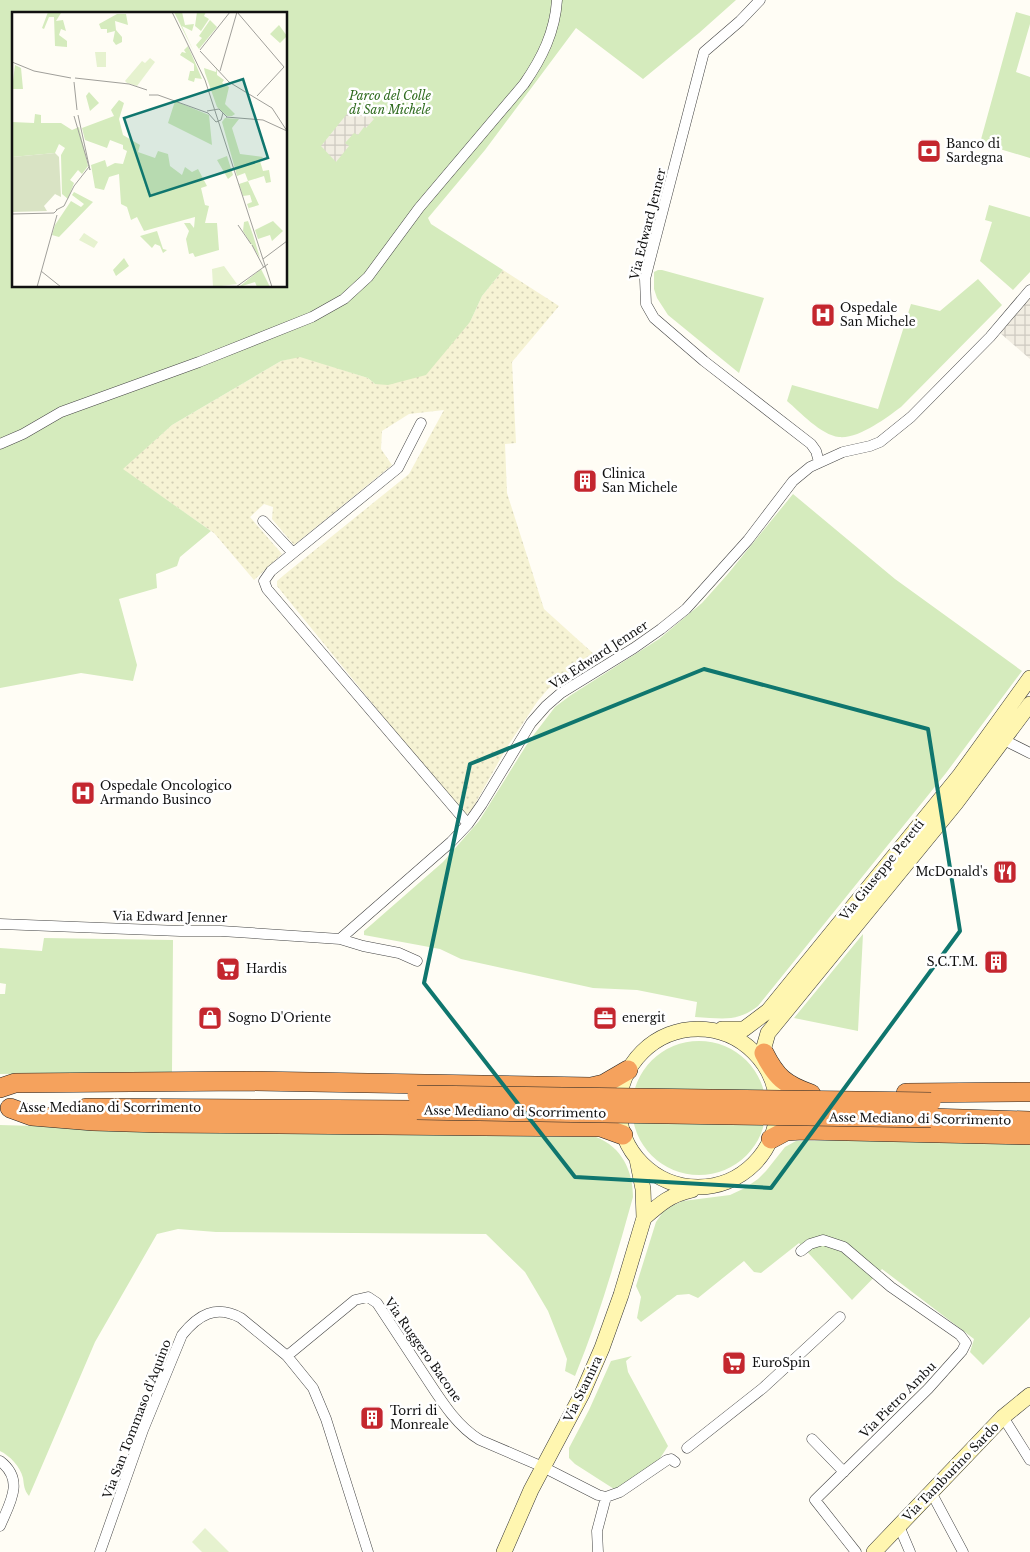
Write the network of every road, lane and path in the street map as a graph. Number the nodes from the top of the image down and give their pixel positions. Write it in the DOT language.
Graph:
graph roads {
  1 [pos="557,0"];
  2 [pos="760,0"];
  3 [pos="1030,290"];
  4 [pos="421,423"];
  5 [pos="0,444"];
  6 [pos="819,462"];
  7 [pos="263,520"];
  8 [pos="293,553"];
  9 [pos="1030,678"];
  10 [pos="1030,704"];
  11 [pos="1004,740"];
  12 [pos="1030,753"];
  13 [pos="468,824"];
  14 [pos="0,924"];
  15 [pos="340,939"];
  16 [pos="417,961"];
  17 [pos="713,1029"];
  18 [pos="764,1058"];
  19 [pos="628,1070"];
  20 [pos="538,1086"];
  21 [pos="0,1089"];
  22 [pos="1030,1092"];
  23 [pos="776,1093"];
  24 [pos="811,1094"];
  25 [pos="417,1103"];
  26 [pos="1030,1105"];
  27 [pos="5,1108"];
  28 [pos="931,1110"];
  29 [pos="1030,1121"];
  30 [pos="534,1125"];
  31 [pos="1030,1135"];
  32 [pos="624,1136"];
  33 [pos="771,1139"];
  34 [pos="637,1159"];
  35 [pos="701,1188"];
  36 [pos="644,1218"];
  37 [pos="802,1251"];
  38 [pos="840,1317"];
  39 [pos="287,1356"];
  40 [pos="1030,1395"];
  41 [pos="1004,1418"];
  42 [pos="812,1439"];
  43 [pos="687,1448"];
  44 [pos="1030,1460"];
  45 [pos="0,1461"];
  46 [pos="675,1462"];
  47 [pos="543,1467"];
  48 [pos="844,1472"];
  49 [pos="931,1492"];
  50 [pos="606,1497"];
  51 [pos="0,1526"];
  52 [pos="899,1526"];
  53 [pos="100,1552"];
  54 [pos="368,1552"];
  55 [pos="504,1552"];
  56 [pos="598,1552"];
  57 [pos="856,1552"];
  58 [pos="874,1552"];
  59 [pos="910,1552"];
  60 [pos="964,1552"];
  1 -- 5 [label="street"];
  2 -- 6 [label="street, Via Edward Jenner"];
  3 -- 6 [label="street, Via Edward Jenner"];
  4 -- 8 [label="street"];
  6 -- 13 [label="street, Via Edward Jenner"];
  7 -- 8 [label="street"];
  8 -- 13 [label="street"];
  9 -- 17 [label="street, Via Giuseppe Peretti"];
  10 -- 11 [label="street, Via Giuseppe Peretti"];
  11 -- 12 [label="street"];
  11 -- 18 [label="street, Via Giuseppe Peretti"];
  13 -- 15 [label="street, Via Edward Jenner"];
  14 -- 15 [label="street, Via Edward Jenner"];
  15 -- 16 [label="street, Via Edward Jenner"];
  17 -- 18 [label="street"];
  17 -- 19 [label="street"];
  18 -- 23 [label="street"];
  18 -- 24 [label="highway"];
  19 -- 20 [label="highway"];
  19 -- 32 [label="street"];
  20 -- 21 [label="highway"];
  20 -- 30 [label="highway"];
  21 -- 25 [label="highway, Asse Mediano di Scorrimento"];
  22 -- 24 [label="highway"];
  23 -- 24 [label="highway"];
  23 -- 33 [label="street"];
  25 -- 27 [label="highway, Asse Mediano di Scorrimento"];
  25 -- 28 [label="highway, Asse Mediano di Scorrimento, bridge"];
  26 -- 28 [label="highway, Asse Mediano di Scorrimento"];
  27 -- 30 [label="highway"];
  28 -- 29 [label="highway, Asse Mediano di Scorrimento"];
  30 -- 32 [label="highway"];
  31 -- 33 [label="highway"];
  32 -- 34 [label="street"];
  33 -- 35 [label="street"];
  34 -- 35 [label="street"];
  34 -- 36 [label="street, Via Stamira"];
  35 -- 36 [label="street"];
  36 -- 47 [label="street, Via Stamira"];
  37 -- 48 [label="street, Via Pietro Ambu"];
  38 -- 43 [label="street"];
  39 -- 47 [label="street, Via Ruggero Bacone"];
  39 -- 53 [label="street, Via San Tommaso d'Aquino"];
  39 -- 54 [label="street, Via San Tommaso d'Aquino"];
  40 -- 41 [label="street, Via Tamburino Sardo"];
  41 -- 44 [label="street"];
  41 -- 49 [label="street, Via Tamburino Sardo"];
  42 -- 48 [label="street"];
  45 -- 51 [label="street"];
  46 -- 50 [label="street"];
  47 -- 50 [label="street, Via Ruggero Bacone"];
  47 -- 55 [label="street, Via Stamira"];
  48 -- 57 [label="street, Via Pietro Ambu"];
  49 -- 52 [label="street, Via Tamburino Sardo"];
  49 -- 60 [label="street"];
  50 -- 56 [label="street"];
  52 -- 58 [label="street, Via Tamburino Sardo"];
  52 -- 59 [label="street"];
}
